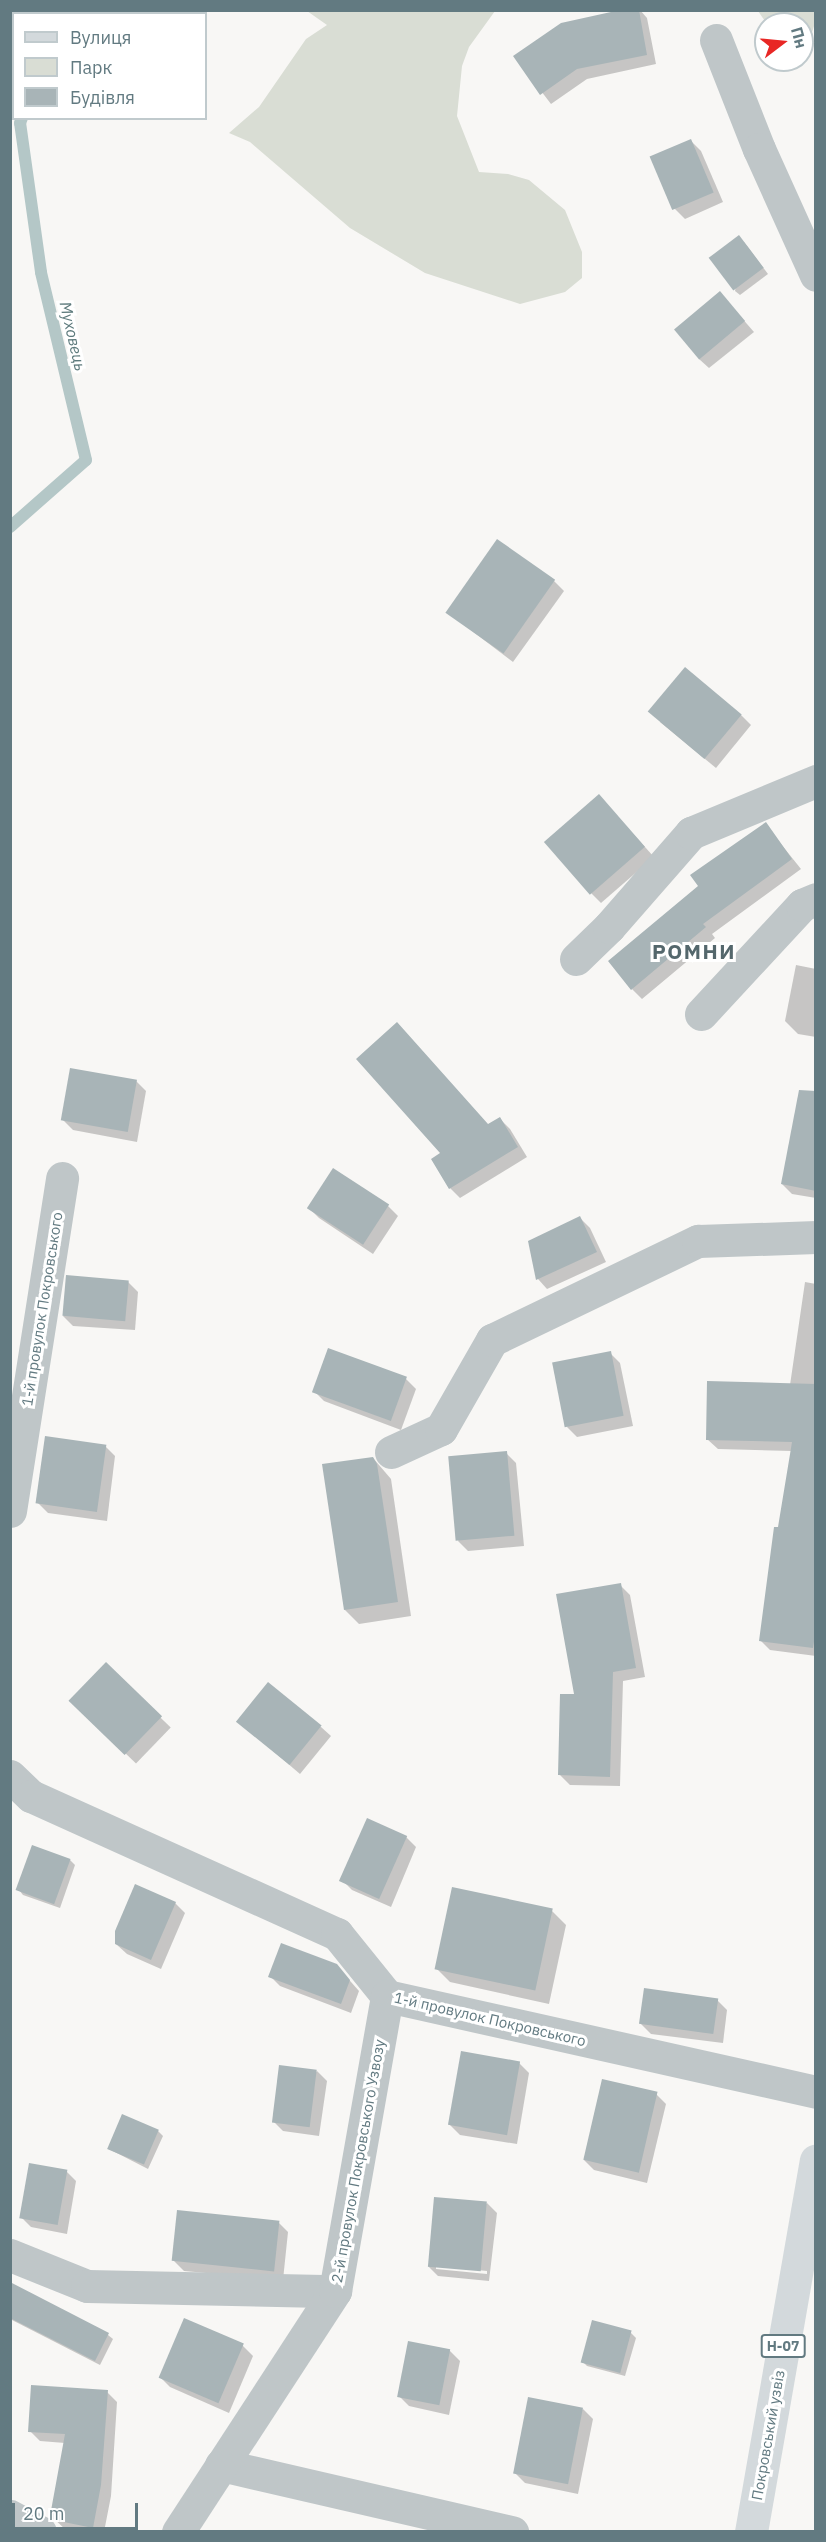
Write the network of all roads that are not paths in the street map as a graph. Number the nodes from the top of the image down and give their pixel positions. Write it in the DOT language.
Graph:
graph roads {
  1 [pos="716,40"];
  2 [pos="816,275"];
  3 [pos="816,781"];
  4 [pos="816,899"];
  5 [pos="576,958"];
  6 [pos="701,1014"];
  7 [pos="62,1178"];
  8 [pos="816,1237"];
  9 [pos="391,1452"];
  10 [pos="10,1510"];
  11 [pos="10,1776"];
  12 [pos="387,1996"];
  13 [pos="816,2092"];
  14 [pos="816,2161"];
  15 [pos="10,2255"];
  16 [pos="335,2291"];
  17 [pos="222,2465"];
  18 [pos="10,2516"];
  19 [pos="40,2532"];
  20 [pos="178,2532"];
  21 [pos="512,2532"];
  22 [pos="751,2532"];
  1 -- 2 [label="street"];
  3 -- 5 [label="street"];
  4 -- 6 [label="street"];
  7 -- 10 [label="street, 1-й провулок Покровського"];
  8 -- 9 [label="street"];
  11 -- 12 [label="street, 1-й провулок Покровського"];
  12 -- 13 [label="street, 1-й провулок Покровського"];
  12 -- 16 [label="street, 2-й провулок Покровського Узвозу"];
  14 -- 22 [label="main road, Покровський узвіз / Н-07"];
  15 -- 16 [label="street"];
  16 -- 17 [label="street, 2-й провулок Покровського Узвозу"];
  17 -- 20 [label="street, 2-й провулок Покровського Узвозу"];
  17 -- 21 [label="street"];
  18 -- 19 [label="street"];
}
